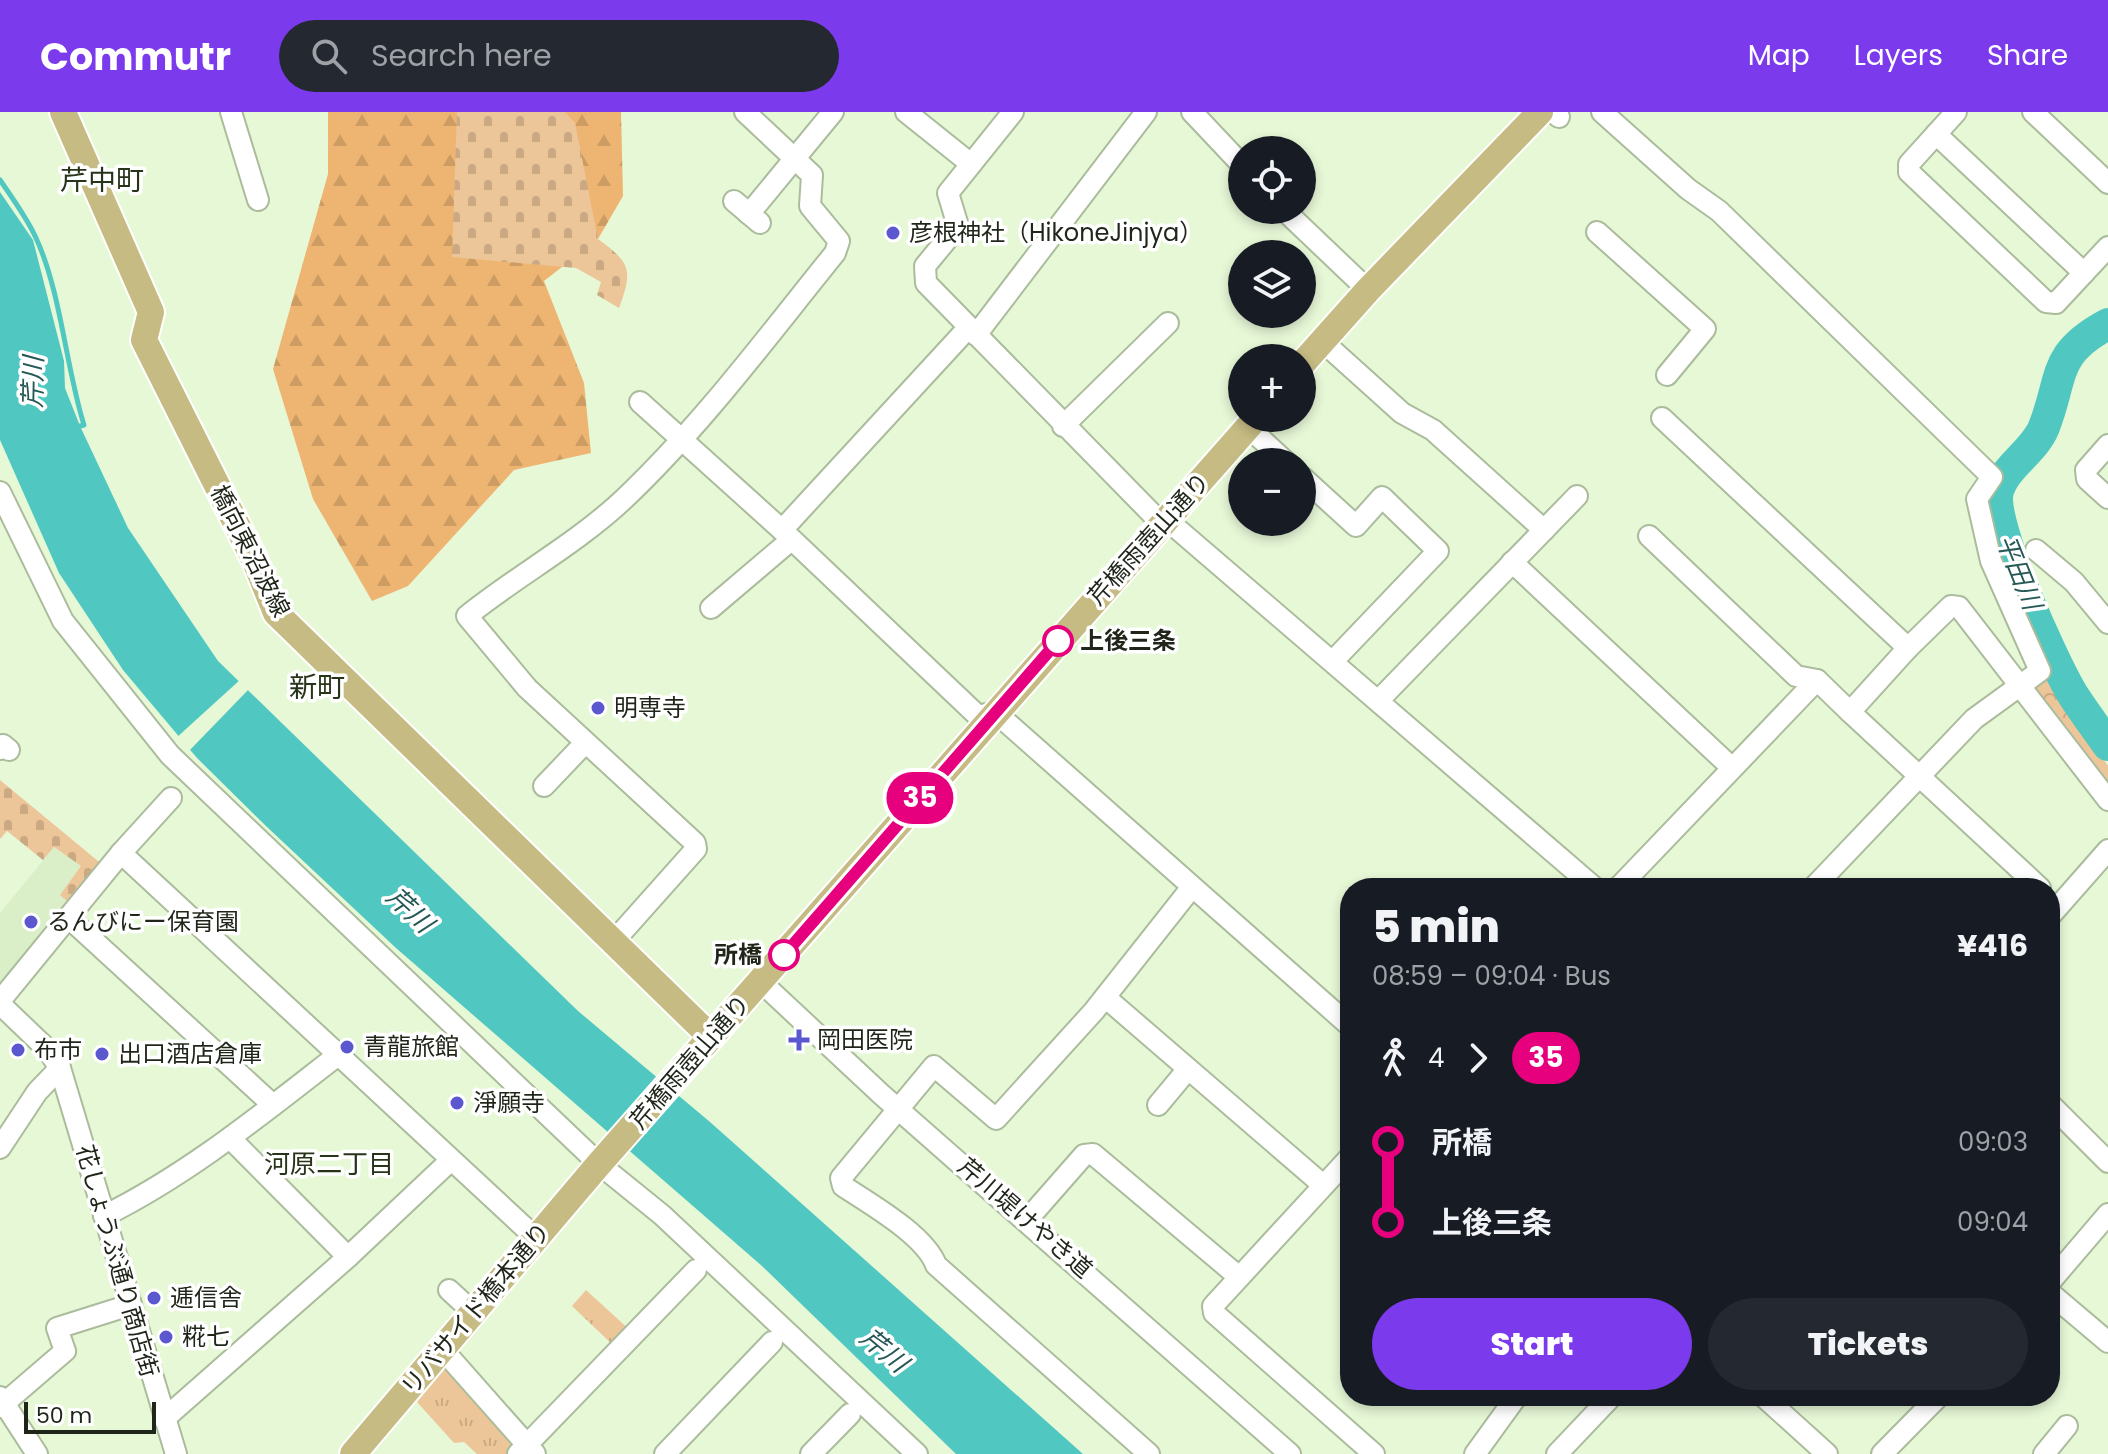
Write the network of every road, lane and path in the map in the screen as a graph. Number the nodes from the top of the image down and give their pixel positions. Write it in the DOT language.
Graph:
graph roads {
  1 [pos="63,112"];
  2 [pos="231,112"];
  3 [pos="745,112"];
  4 [pos="833,112"];
  5 [pos="906,112"];
  6 [pos="1013,112"];
  7 [pos="1146,112"];
  8 [pos="1192,112"];
  9 [pos="1602,112"];
  10 [pos="1956,112"];
  11 [pos="2033,112"];
  12 [pos="1543,121"];
  13 [pos="1936,134"];
  14 [pos="1228,150"];
  15 [pos="795,160"];
  16 [pos="971,164"];
  17 [pos="2108,183"];
  18 [pos="258,200"];
  19 [pos="748,213"];
  20 [pos="1299,224"];
  21 [pos="1597,232"];
  22 [pos="2108,247"];
  23 [pos="2084,273"];
  24 [pos="1368,290"];
  25 [pos="1168,323"];
  26 [pos="972,331"];
  27 [pos="1322,341"];
  28 [pos="1316,348"];
  29 [pos="1667,375"];
  30 [pos="640,402"];
  31 [pos="1662,418"];
  32 [pos="1063,426"];
  33 [pos="1244,432"];
  34 [pos="1260,432"];
  35 [pos="681,440"];
  36 [pos="2108,445"];
  37 [pos="1274,448"];
  38 [pos="1316,490"];
  39 [pos="0,492"];
  40 [pos="1577,496"];
  41 [pos="2108,498"];
  42 [pos="4,518"];
  43 [pos="1162,524"];
  44 [pos="1544,530"];
  45 [pos="786,535"];
  46 [pos="1649,536"];
  47 [pos="2036,550"];
  48 [pos="1512,562"];
  49 [pos="711,608"];
  50 [pos="2108,623"];
  51 [pos="1908,648"];
  52 [pos="1333,661"];
  53 [pos="1817,680"];
  54 [pos="2018,685"];
  55 [pos="1378,701"];
  56 [pos="995,712"];
  57 [pos="1850,712"];
  58 [pos="585,743"];
  59 [pos="1731,767"];
  60 [pos="1920,776"];
  61 [pos="544,786"];
  62 [pos="171,798"];
  63 [pos="2108,800"];
  64 [pos="2108,850"];
  65 [pos="118,854"];
  66 [pos="1583,878"];
  67 [pos="1627,878"];
  68 [pos="1823,878"];
  69 [pos="2029,878"];
  70 [pos="1192,887"];
  71 [pos="2060,899"];
  72 [pos="70,919"];
  73 [pos="614,941"];
  74 [pos="761,982"];
  75 [pos="1105,997"];
  76 [pos="0,1003"];
  77 [pos="1340,1017"];
  78 [pos="711,1037"];
  79 [pos="338,1055"];
  80 [pos="60,1068"];
  81 [pos="1188,1069"];
  82 [pos="273,1105"];
  83 [pos="1158,1105"];
  84 [pos="899,1109"];
  85 [pos="2060,1114"];
  86 [pos="230,1138"];
  87 [pos="0,1148"];
  88 [pos="605,1158"];
  89 [pos="450,1161"];
  90 [pos="2108,1162"];
  91 [pos="1340,1167"];
  92 [pos="1323,1185"];
  93 [pos="2108,1214"];
  94 [pos="104,1216"];
  95 [pos="1027,1220"];
  96 [pos="536,1238"];
  97 [pos="348,1257"];
  98 [pos="696,1270"];
  99 [pos="2060,1270"];
  100 [pos="1239,1277"];
  101 [pos="449,1290"];
  102 [pos="2060,1301"];
  103 [pos="488,1304"];
  104 [pos="130,1305"];
  105 [pos="772,1342"];
  106 [pos="2108,1342"];
  107 [pos="443,1350"];
  108 [pos="2,1402"];
  109 [pos="1510,1406"];
  110 [pos="1603,1406"];
  111 [pos="1774,1406"];
  112 [pos="1922,1406"];
  113 [pos="850,1414"];
  114 [pos="160,1415"];
  115 [pos="2067,1426"];
  116 [pos="528,1448"];
  117 [pos="37,1454"];
  118 [pos="176,1454"];
  119 [pos="353,1454"];
  120 [pos="665,1454"];
  121 [pos="811,1454"];
  122 [pos="917,1454"];
  123 [pos="1149,1454"];
  124 [pos="1290,1454"];
  125 [pos="1374,1454"];
  126 [pos="1475,1454"];
  127 [pos="1557,1454"];
  128 [pos="1827,1454"];
  129 [pos="1882,1454"];
  130 [pos="2044,1454"];
  1 -- 73 [label="main road, 橋向東沼波線"];
  2 -- 18 [label="street"];
  3 -- 15 [label="street"];
  4 -- 15 [label="street"];
  5 -- 16 [label="street"];
  6 -- 16 [label="street"];
  7 -- 26 [label="street"];
  8 -- 14 [label="street"];
  9 -- 54 [label="street"];
  10 -- 13 [label="street"];
  11 -- 17 [label="street"];
  12 -- 24 [label="main road"];
  13 -- 23 [label="street"];
  13 -- 23 [label="street"];
  15 -- 19 [label="street"];
  15 -- 35 [label="street"];
  16 -- 26 [label="street"];
  20 -- 24 [label="street"];
  21 -- 29 [label="street"];
  22 -- 23 [label="street"];
  24 -- 27 [label="main road"];
  25 -- 32 [label="street"];
  26 -- 32 [label="street"];
  26 -- 45 [label="street"];
  27 -- 28 [label="main road"];
  27 -- 44 [label="street"];
  30 -- 35 [label="street"];
  31 -- 51 [label="street"];
  32 -- 43 [label="street"];
  33 -- 43 [label="main road, 芹橋雨壺山通り"];
  34 -- 37 [label="street"];
  35 -- 45 [label="street"];
  35 -- 58 [label="street"];
  36 -- 41 [label="street"];
  38 -- 52 [label="street"];
  39 -- 42 [label="street"];
  40 -- 44 [label="street"];
  42 -- 88 [label="street"];
  43 -- 52 [label="street"];
  43 -- 56 [label="main road, 芹橋雨壺山通り"];
  44 -- 48 [label="street"];
  45 -- 49 [label="street"];
  45 -- 56 [label="street"];
  46 -- 53 [label="street"];
  47 -- 50 [label="street"];
  48 -- 55 [label="street"];
  48 -- 59 [label="street"];
  51 -- 54 [label="street"];
  51 -- 57 [label="street"];
  52 -- 55 [label="street"];
  53 -- 57 [label="street"];
  53 -- 59 [label="street"];
  54 -- 60 [label="street"];
  54 -- 63 [label="street"];
  55 -- 66 [label="street"];
  56 -- 70 [label="street"];
  56 -- 74 [label="main road, 芹橋雨壺山通り"];
  57 -- 60 [label="street"];
  58 -- 61 [label="street"];
  58 -- 73 [label="street"];
  59 -- 67 [label="street"];
  60 -- 68 [label="street"];
  60 -- 69 [label="street"];
  62 -- 65 [label="street"];
  64 -- 71 [label="street"];
  65 -- 72 [label="street"];
  65 -- 79 [label="street"];
  70 -- 75 [label="street"];
  70 -- 77 [label="street"];
  72 -- 76 [label="street"];
  72 -- 82 [label="street"];
  73 -- 78 [label="main road, 橋向東沼波線"];
  74 -- 78 [label="main road, 芹橋雨壺山通り"];
  74 -- 84 [label="street, 芹川堤けやき道"];
  75 -- 81 [label="street"];
  75 -- 84 [label="street"];
  76 -- 80 [label="street"];
  78 -- 88 [label="main road, 芹橋雨壺山通り"];
  79 -- 82 [label="street"];
  79 -- 89 [label="street"];
  80 -- 87 [label="street"];
  80 -- 94 [label="street, 花しょうぶ通り商店街"];
  81 -- 83 [label="street"];
  81 -- 92 [label="street"];
  82 -- 86 [label="street"];
  84 -- 95 [label="street, 芹川堤けやき道"];
  84 -- 123 [label="street"];
  85 -- 90 [label="street"];
  86 -- 94 [label="street"];
  86 -- 97 [label="street"];
  88 -- 96 [label="main road, リバサイド橋本通り"];
  88 -- 122 [label="street"];
  89 -- 96 [label="street"];
  89 -- 97 [label="street"];
  91 -- 92 [label="street"];
  92 -- 100 [label="street"];
  93 -- 99 [label="street"];
  94 -- 104 [label="street, 花しょうぶ通り商店街"];
  95 -- 100 [label="street"];
  95 -- 124 [label="street, 芹川堤けやき道"];
  96 -- 103 [label="main road, リバサイド橋本通り"];
  97 -- 114 [label="street"];
  98 -- 116 [label="street"];
  100 -- 125 [label="street"];
  101 -- 103 [label="street"];
  102 -- 106 [label="street"];
  103 -- 107 [label="main road, リバサイド橋本通り"];
  104 -- 108 [label="street"];
  104 -- 114 [label="street, 花しょうぶ通り商店街"];
  105 -- 120 [label="street"];
  107 -- 116 [label="street"];
  107 -- 119 [label="main road, リバサイド橋本通り"];
  108 -- 117 [label="street"];
  109 -- 126 [label="street"];
  110 -- 127 [label="street"];
  111 -- 128 [label="street"];
  112 -- 129 [label="street"];
  113 -- 121 [label="street"];
  114 -- 118 [label="street, 花しょうぶ通り商店街"];
  115 -- 130 [label="street"];
}
